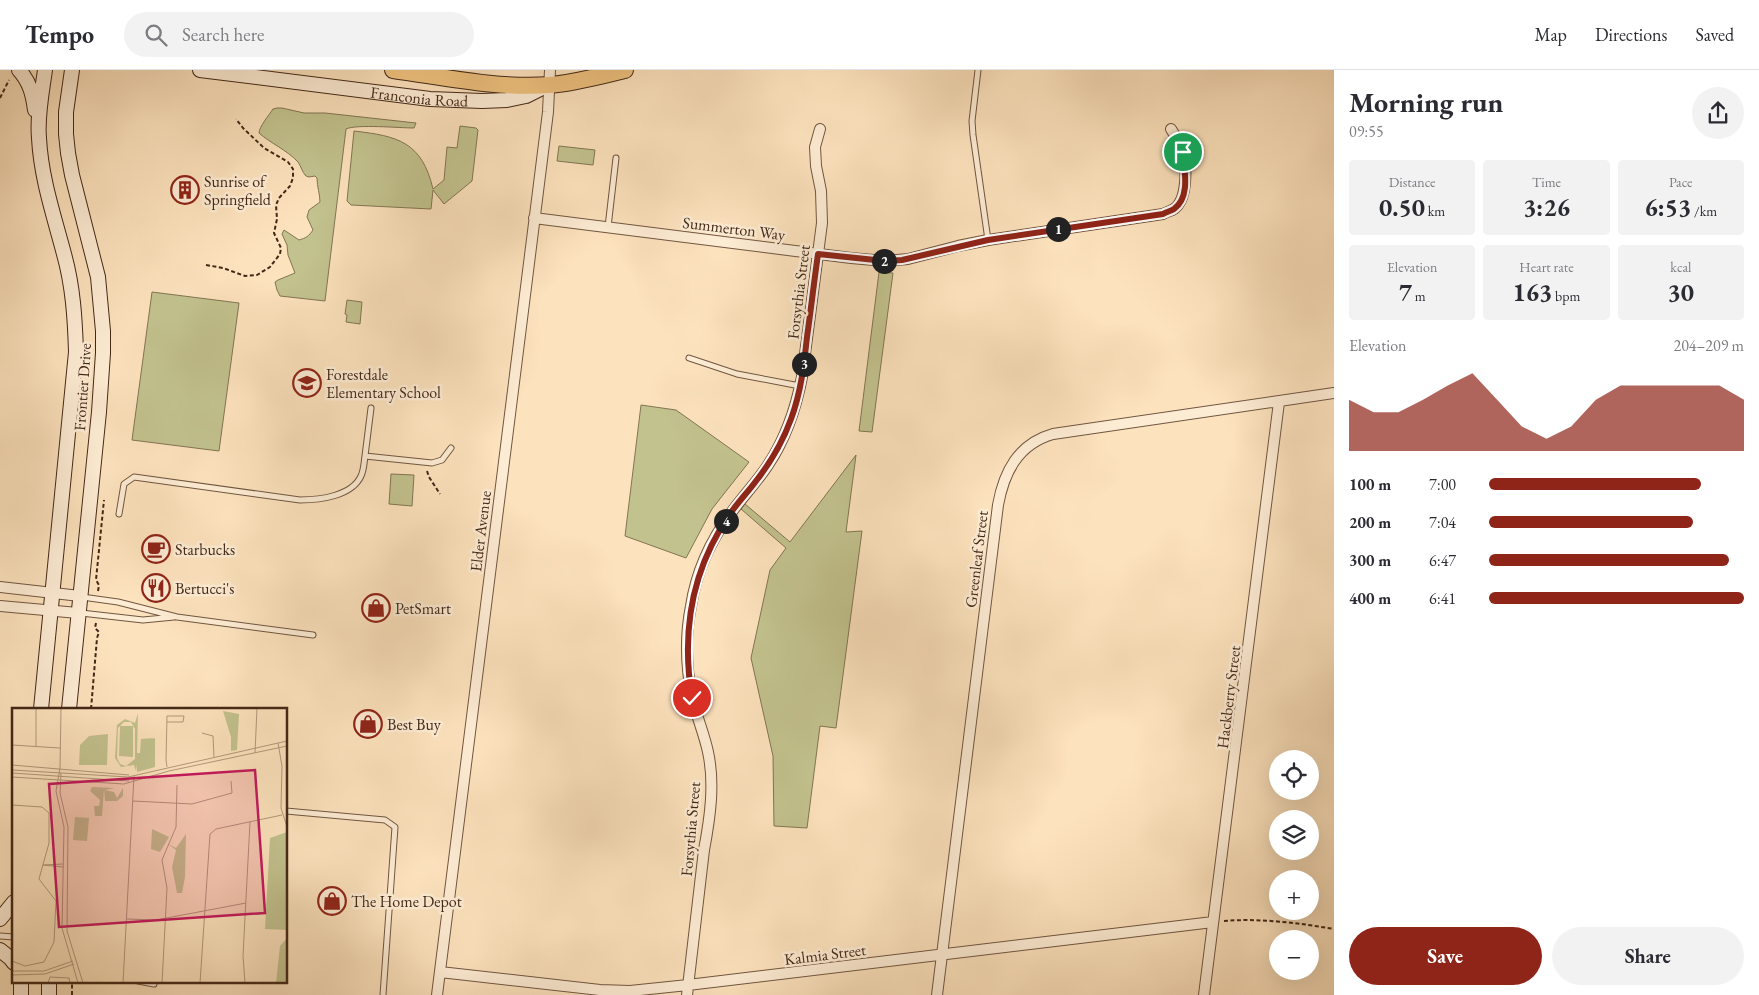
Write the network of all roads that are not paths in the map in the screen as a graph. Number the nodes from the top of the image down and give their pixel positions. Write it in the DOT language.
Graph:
graph roads {
  1 [pos="45,70"];
  2 [pos="72,70"];
  3 [pos="200,70"];
  4 [pos="394,70"];
  5 [pos="625,70"];
  6 [pos="978,70"];
  7 [pos="16,72"];
  8 [pos="549,78"];
  9 [pos="1171,129"];
  10 [pos="820,130"];
  11 [pos="38,137"];
  12 [pos="616,158"];
  13 [pos="534,218"];
  14 [pos="608,228"];
  15 [pos="988,240"];
  16 [pos="818,254"];
  17 [pos="689,358"];
  18 [pos="800,386"];
  19 [pos="1334,393"];
  20 [pos="1279,402"];
  21 [pos="371,408"];
  22 [pos="450,448"];
  23 [pos="365,456"];
  24 [pos="119,514"];
  25 [pos="0,587"];
  26 [pos="53,592"];
  27 [pos="80,596"];
  28 [pos="0,606"];
  29 [pos="51,610"];
  30 [pos="78,613"];
  31 [pos="177,617"];
  32 [pos="313,635"];
  33 [pos="41,708"];
  34 [pos="69,708"];
  35 [pos="288,811"];
  36 [pos="12,905"];
  37 [pos="0,920"];
  38 [pos="1213,922"];
  39 [pos="0,950"];
  40 [pos="942,955"];
  41 [pos="12,960"];
  42 [pos="440,972"];
  43 [pos="49,982"];
  44 [pos="143,982"];
  45 [pos="154,984"];
  46 [pos="688,990"];
  47 [pos="49,995"];
  48 [pos="383,995"];
  49 [pos="437,995"];
  50 [pos="937,995"];
  51 [pos="1204,995"];
  1 -- 11 [label="main road, Frontier Drive"];
  2 -- 27 [label="main road, Frontier Drive"];
  3 -- 8 [label="main road, Franconia Road"];
  4 -- 8 [label="main road, Franconia Road"];
  5 -- 8 [label="main road, Franconia Road"];
  6 -- 15 [label="lane"];
  7 -- 11 [label="main road"];
  8 -- 13 [label="street, Elder Avenue"];
  9 -- 15 [label="street, Summerton Way"];
  10 -- 16 [label="street, Forsythia Street"];
  11 -- 26 [label="main road, Frontier Drive"];
  12 -- 14 [label="lane"];
  13 -- 14 [label="street, Summerton Way"];
  13 -- 42 [label="street, Elder Avenue"];
  14 -- 16 [label="street, Summerton Way"];
  15 -- 16 [label="street, Summerton Way"];
  16 -- 18 [label="street, Forsythia Street"];
  17 -- 18 [label="lane"];
  18 -- 46 [label="street, Forsythia Street"];
  19 -- 20 [label="street, Greenleaf Street"];
  20 -- 38 [label="street, Hackberry Street"];
  20 -- 40 [label="street, Greenleaf Street"];
  21 -- 23 [label="lane"];
  22 -- 23 [label="lane"];
  23 -- 24 [label="lane"];
  25 -- 26 [label="street"];
  26 -- 27 [label="street"];
  26 -- 29 [label="main road, Frontier Drive"];
  27 -- 30 [label="main road, Frontier Drive"];
  27 -- 31 [label="lane"];
  28 -- 29 [label="street"];
  29 -- 30 [label="street"];
  29 -- 33 [label="main road, Frontier Drive"];
  30 -- 31 [label="lane"];
  30 -- 34 [label="main road, Frontier Drive"];
  31 -- 32 [label="lane"];
  35 -- 48 [label="lane"];
  36 -- 37 [label="main road"];
  38 -- 40 [label="street, Kalmia Street"];
  38 -- 51 [label="street, Hackberry Street"];
  39 -- 41 [label="main road"];
  40 -- 46 [label="street, Kalmia Street"];
  40 -- 50 [label="street, Greenleaf Street"];
  42 -- 46 [label="street, Kalmia Street"];
  42 -- 49 [label="street, Elder Avenue"];
  43 -- 47 [label="main road"];
  44 -- 45 [label="lane"];
}
